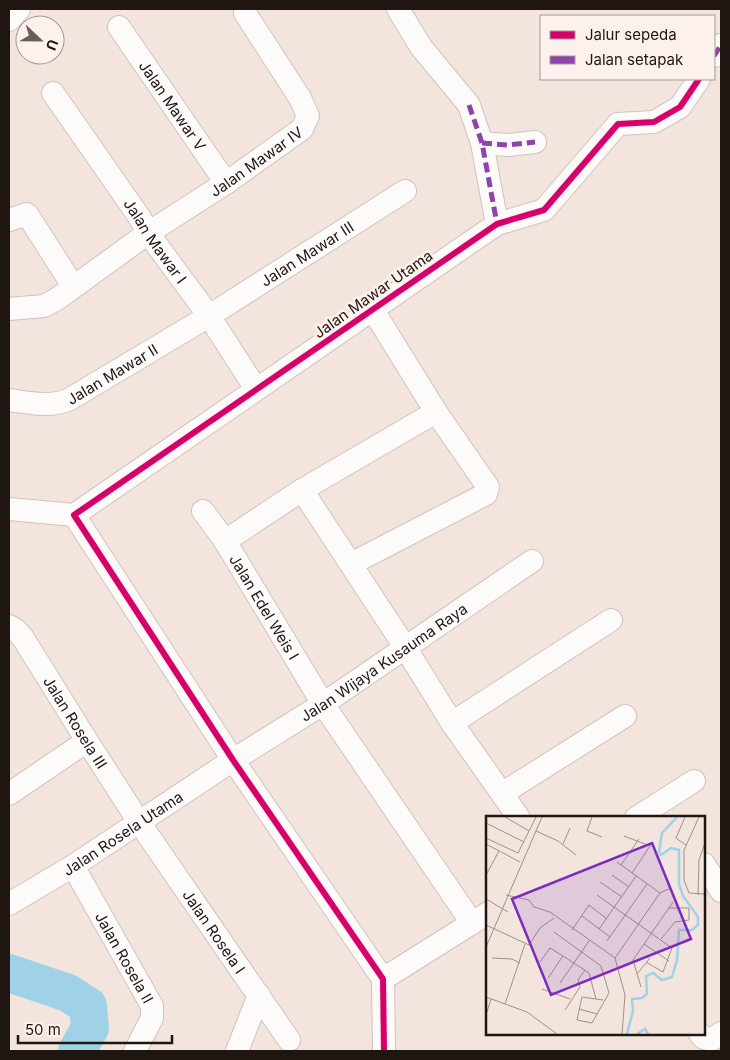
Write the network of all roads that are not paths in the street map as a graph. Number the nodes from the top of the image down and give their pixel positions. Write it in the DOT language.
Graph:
graph roads {
  1 [pos="19,9"];
  2 [pos="398,9"];
  3 [pos="245,13"];
  4 [pos="9,20"];
  5 [pos="119,27"];
  6 [pos="698,80"];
  7 [pos="54,93"];
  8 [pos="535,142"];
  9 [pos="482,143"];
  10 [pos="226,183"];
  11 [pos="405,191"];
  12 [pos="9,220"];
  13 [pos="497,224"];
  14 [pos="148,233"];
  15 [pos="73,286"];
  16 [pos="9,309"];
  17 [pos="373,310"];
  18 [pos="208,316"];
  19 [pos="256,389"];
  20 [pos="9,400"];
  21 [pos="436,412"];
  22 [pos="302,490"];
  23 [pos="9,508"];
  24 [pos="203,511"];
  25 [pos="74,515"];
  26 [pos="225,541"];
  27 [pos="532,561"];
  28 [pos="351,564"];
  29 [pos="610,620"];
  30 [pos="9,626"];
  31 [pos="405,647"];
  32 [pos="323,704"];
  33 [pos="625,716"];
  34 [pos="452,723"];
  35 [pos="86,741"];
  36 [pos="233,760"];
  37 [pos="694,781"];
  38 [pos="502,793"];
  39 [pos="9,794"];
  40 [pos="668,809"];
  41 [pos="518,816"];
  42 [pos="643,816"];
  43 [pos="139,822"];
  44 [pos="73,866"];
  45 [pos="705,866"];
  46 [pos="721,891"];
  47 [pos="9,904"];
  48 [pos="480,918"];
  49 [pos="383,979"];
  50 [pos="259,995"];
  51 [pos="721,1033"];
  52 [pos="701,1035"];
  53 [pos="289,1040"];
  54 [pos="135,1051"];
  55 [pos="237,1051"];
  56 [pos="384,1051"];
  1 -- 4 [label="street"];
  2 -- 9 [label="street"];
  3 -- 10 [label="street, Jalan Mawar IV"];
  5 -- 10 [label="street, Jalan Mawar V"];
  6 -- 13 [label="street, Jalan Mawar Utama"];
  7 -- 14 [label="street, Jalan Mawar I"];
  8 -- 9 [label="street"];
  9 -- 13 [label="street"];
  10 -- 14 [label="street, Jalan Mawar IV"];
  11 -- 18 [label="street, Jalan Mawar III"];
  12 -- 15 [label="street"];
  13 -- 17 [label="street, Jalan Mawar Utama"];
  14 -- 15 [label="street, Jalan Mawar IV"];
  14 -- 18 [label="street, Jalan Mawar I"];
  15 -- 16 [label="street, Jalan Mawar IV"];
  17 -- 19 [label="street, Jalan Mawar Utama"];
  17 -- 21 [label="street"];
  18 -- 19 [label="street, Jalan Mawar I"];
  18 -- 20 [label="street, Jalan Mawar II"];
  19 -- 25 [label="street, Jalan Mawar Utama"];
  21 -- 22 [label="street"];
  21 -- 28 [label="street"];
  22 -- 26 [label="street"];
  22 -- 28 [label="street"];
  23 -- 25 [label="street"];
  24 -- 26 [label="street, Jalan Edel Weis I"];
  25 -- 36 [label="street"];
  26 -- 32 [label="street, Jalan Edel Weis I"];
  27 -- 31 [label="street, Jalan Wijaya Kusauma Raya"];
  28 -- 31 [label="street"];
  29 -- 34 [label="street"];
  30 -- 35 [label="street, Jalan Rosela III"];
  31 -- 32 [label="street, Jalan Wijaya Kusauma Raya"];
  31 -- 34 [label="street"];
  32 -- 36 [label="street, Jalan Wijaya Kusauma Raya"];
  32 -- 48 [label="street, Jalan Edel Weis I"];
  33 -- 38 [label="street"];
  34 -- 38 [label="street"];
  35 -- 39 [label="street"];
  35 -- 43 [label="street, Jalan Rosela III"];
  36 -- 43 [label="street, Jalan Rosela Utama"];
  36 -- 49 [label="street"];
  37 -- 40 [label="street"];
  38 -- 41 [label="street"];
  40 -- 42 [label="street"];
  43 -- 44 [label="street, Jalan Rosela Utama"];
  43 -- 50 [label="street, Jalan Rosela I"];
  44 -- 47 [label="street, Jalan Rosela Utama"];
  44 -- 54 [label="street, Jalan Rosela II"];
  45 -- 46 [label="street"];
  48 -- 49 [label="street"];
  49 -- 56 [label="street"];
  50 -- 53 [label="street, Jalan Rosela I"];
  50 -- 55 [label="street"];
  51 -- 52 [label="street"];
}
